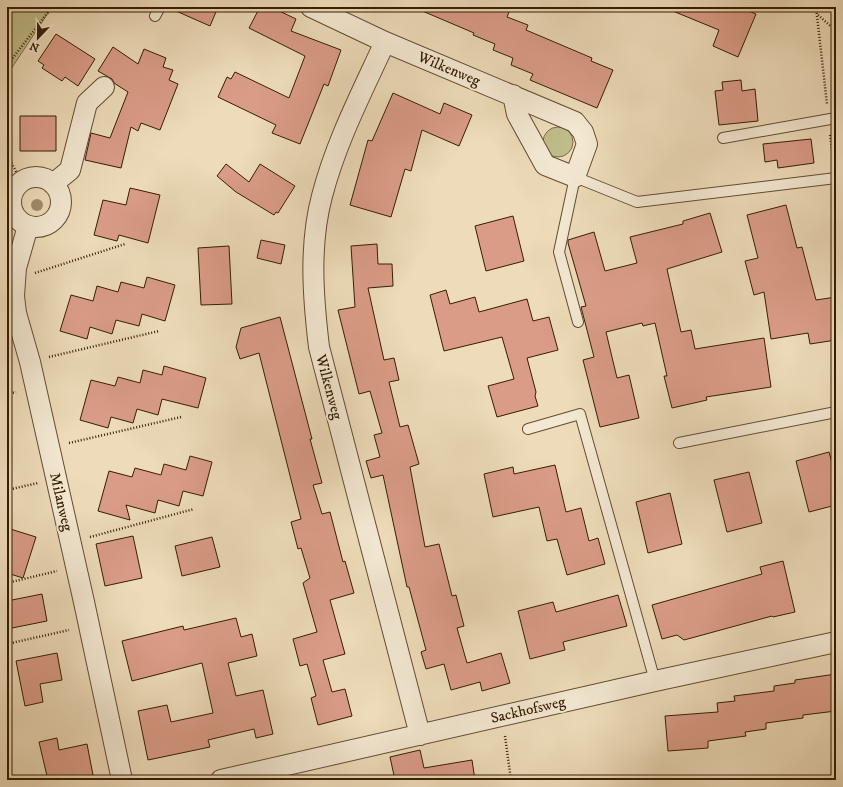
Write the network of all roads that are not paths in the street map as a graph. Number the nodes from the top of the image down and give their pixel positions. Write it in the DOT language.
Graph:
graph roads {
  1 [pos="311,7"];
  2 [pos="385,42"];
  3 [pos="104,87"];
  4 [pos="513,95"];
  5 [pos="832,119"];
  6 [pos="723,138"];
  7 [pos="575,177"];
  8 [pos="836,178"];
  9 [pos="53,184"];
  10 [pos="10,210"];
  11 [pos="28,226"];
  12 [pos="578,322"];
  13 [pos="836,412"];
  14 [pos="528,428"];
  15 [pos="679,443"];
  16 [pos="836,642"];
  17 [pos="655,681"];
  18 [pos="420,735"];
  19 [pos="248,777"];
  20 [pos="122,780"];
  21 [pos="221,780"];
  1 -- 2 [label="street, Wilkenweg"];
  2 -- 4 [label="street, Wilkenweg"];
  2 -- 18 [label="street, Wilkenweg"];
  3 -- 9 [label="street"];
  4 -- 7 [label="street"];
  4 -- 7 [label="street, Wilkenweg"];
  5 -- 6 [label="lane"];
  7 -- 8 [label="lane"];
  7 -- 12 [label="lane"];
  9 -- 10 [label="street"];
  9 -- 11 [label="street"];
  10 -- 11 [label="street"];
  11 -- 20 [label="street, Milanweg"];
  13 -- 15 [label="lane"];
  14 -- 17 [label="lane"];
  16 -- 17 [label="street, Sackhofsweg"];
  17 -- 18 [label="street, Sackhofsweg"];
  18 -- 19 [label="street, Sackhofsweg"];
  19 -- 21 [label="street, Sackhofsweg"];
}
